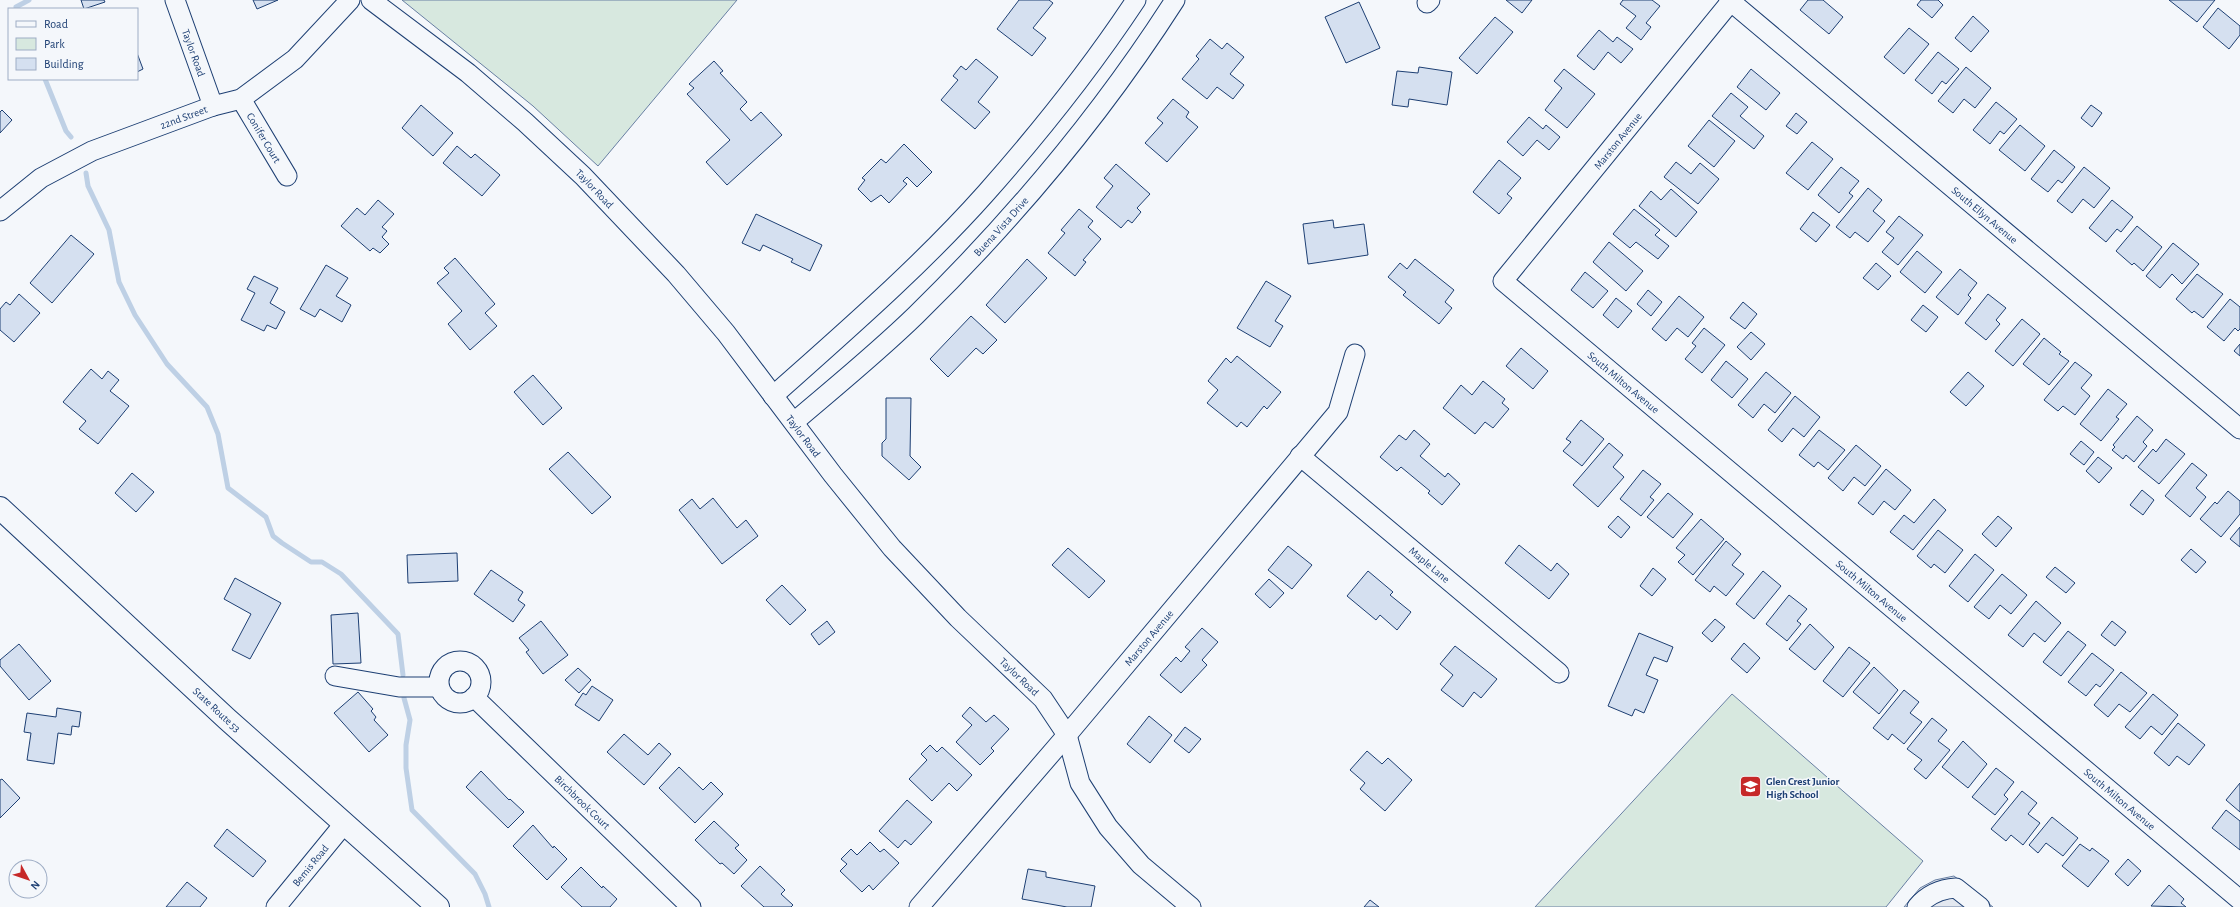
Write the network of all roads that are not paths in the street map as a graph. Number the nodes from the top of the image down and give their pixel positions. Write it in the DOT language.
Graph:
graph roads {
  1 [pos="175,0"];
  2 [pos="350,0"];
  3 [pos="371,0"];
  4 [pos="1136,0"];
  5 [pos="1175,0"];
  6 [pos="1731,1"];
  7 [pos="241,99"];
  8 [pos="212,106"];
  9 [pos="287,176"];
  10 [pos="0,212"];
  11 [pos="1503,281"];
  12 [pos="1354,354"];
  13 [pos="773,396"];
  14 [pos="794,422"];
  15 [pos="2240,429"];
  16 [pos="1300,456"];
  17 [pos="0,508"];
  18 [pos="1559,674"];
  19 [pos="335,676"];
  20 [pos="439,687"];
  21 [pos="474,697"];
  22 [pos="1067,735"];
  23 [pos="344,824"];
  24 [pos="2240,900"];
  25 [pos="276,907"];
  26 [pos="438,907"];
  27 [pos="691,907"];
  28 [pos="919,907"];
  29 [pos="1191,907"];
  30 [pos="1918,907"];
  31 [pos="1978,907"];
  1 -- 8 [label="street, Taylor Road"];
  2 -- 7 [label="street, 22nd Street"];
  3 -- 13 [label="street, Taylor Road"];
  4 -- 13 [label="street"];
  5 -- 14 [label="street, Buena Vista Drive"];
  6 -- 11 [label="street, Marston Avenue"];
  6 -- 15 [label="street, South Ellyn Avenue"];
  7 -- 8 [label="street, 22nd Street"];
  7 -- 9 [label="street, Conifer Court"];
  8 -- 10 [label="street, 22nd Street"];
  11 -- 24 [label="street, South Milton Avenue"];
  12 -- 16 [label="street, Marston Avenue"];
  13 -- 14 [label="street, Taylor Road"];
  14 -- 22 [label="street, Taylor Road"];
  16 -- 18 [label="street, Maple Lane"];
  16 -- 22 [label="street, Marston Avenue"];
  17 -- 23 [label="main road, State Route 53"];
  19 -- 20 [label="street"];
  20 -- 21 [label="street"];
  20 -- 21 [label="street"];
  21 -- 27 [label="street, Birchbrook Court"];
  22 -- 28 [label="street, Marston Avenue"];
  22 -- 29 [label="street, Taylor Road"];
  23 -- 25 [label="street, Bemis Road"];
  23 -- 26 [label="main road, State Route 53"];
  30 -- 31 [label="street"];
}
